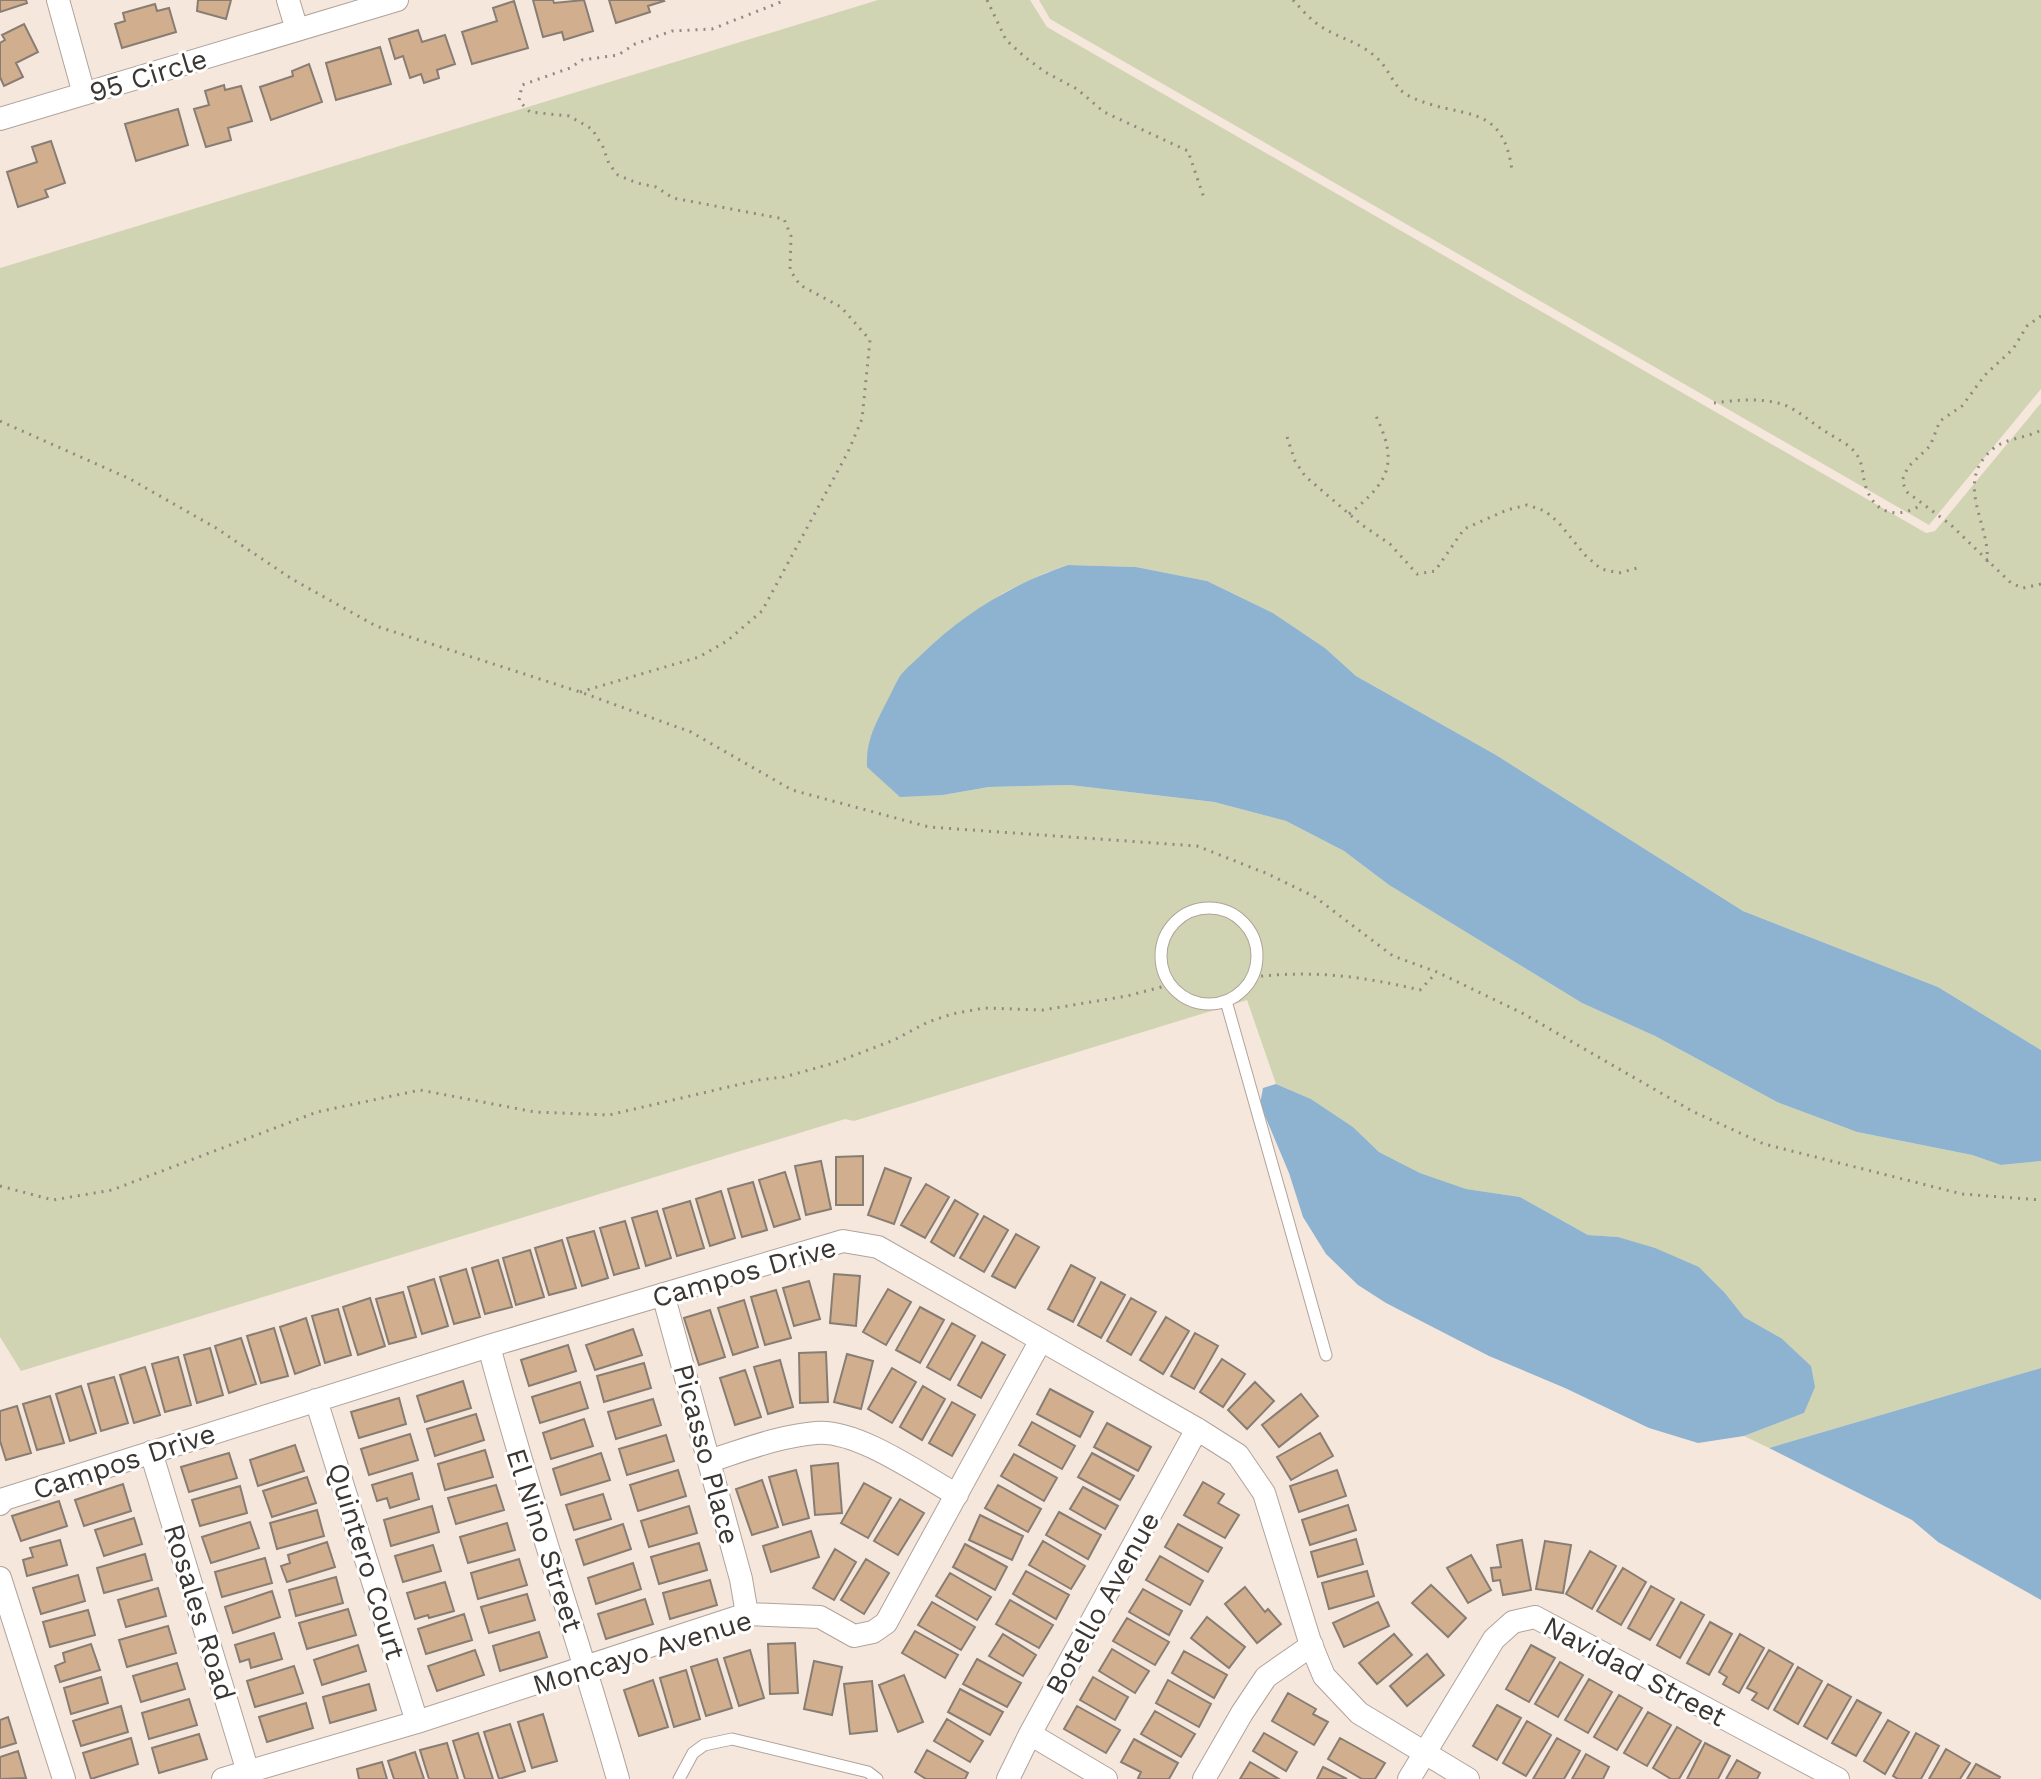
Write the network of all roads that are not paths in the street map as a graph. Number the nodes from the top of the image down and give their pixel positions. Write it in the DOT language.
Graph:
graph roads {
  1 [pos="58,0"];
  2 [pos="288,0"];
  3 [pos="397,0"];
  4 [pos="297,30"];
  5 [pos="84,94"];
  6 [pos="0,119"];
  7 [pos="1226,1001"];
  8 [pos="663,1294"];
  9 [pos="1041,1340"];
  10 [pos="489,1346"];
  11 [pos="1326,1355"];
  12 [pos="316,1400"];
  13 [pos="1197,1429"];
  14 [pos="151,1452"];
  15 [pos="709,1461"];
  16 [pos="957,1495"];
  17 [pos="0,1504"];
  18 [pos="0,1578"];
  19 [pos="747,1614"];
  20 [pos="1312,1645"];
  21 [pos="586,1667"];
  22 [pos="417,1722"];
  23 [pos="1030,1734"];
  24 [pos="1424,1754"];
  25 [pos="248,1772"];
  26 [pos="64,1779"];
  27 [pos="223,1779"];
  28 [pos="618,1779"];
  29 [pos="679,1779"];
  30 [pos="877,1779"];
  31 [pos="1008,1779"];
  32 [pos="1106,1779"];
  33 [pos="1204,1779"];
  34 [pos="1409,1779"];
  35 [pos="1468,1779"];
  36 [pos="1838,1779"];
  1 -- 5 [label="street"];
  2 -- 4 [label="street"];
  3 -- 4 [label="street, 95 Circle"];
  4 -- 5 [label="street, 95 Circle"];
  5 -- 6 [label="street, 95 Circle"];
  7 -- 7 [label="lane"];
  7 -- 11 [label="lane"];
  8 -- 9 [label="street, Campos Drive"];
  8 -- 10 [label="street, Campos Drive"];
  8 -- 15 [label="street, Picasso Place"];
  9 -- 13 [label="street, Campos Drive"];
  9 -- 16 [label="street, Moncayo Avenue"];
  10 -- 12 [label="street, Campos Drive"];
  10 -- 21 [label="street, El Nino Street"];
  12 -- 14 [label="street, Campos Drive"];
  12 -- 22 [label="street, Quintero Court"];
  13 -- 20 [label="street, Campos Drive"];
  13 -- 23 [label="street, Botello Avenue"];
  14 -- 17 [label="street, Campos Drive"];
  14 -- 25 [label="street, Rosales Road"];
  15 -- 16 [label="street"];
  15 -- 19 [label="street, Picasso Place"];
  16 -- 19 [label="street, Moncayo Avenue"];
  18 -- 26 [label="street"];
  19 -- 21 [label="street, Moncayo Avenue"];
  20 -- 24 [label="street, Campos Drive"];
  20 -- 33 [label="street"];
  21 -- 22 [label="street, Moncayo Avenue"];
  21 -- 28 [label="street, El Nino Street"];
  22 -- 25 [label="street, Moncayo Avenue"];
  23 -- 31 [label="street, Botello Avenue"];
  23 -- 32 [label="street"];
  24 -- 34 [label="street, Navidad Street"];
  24 -- 35 [label="street, Campos Drive"];
  24 -- 36 [label="street, Navidad Street"];
  25 -- 27 [label="street, Moncayo Avenue"];
  29 -- 30 [label="lane"];
}
